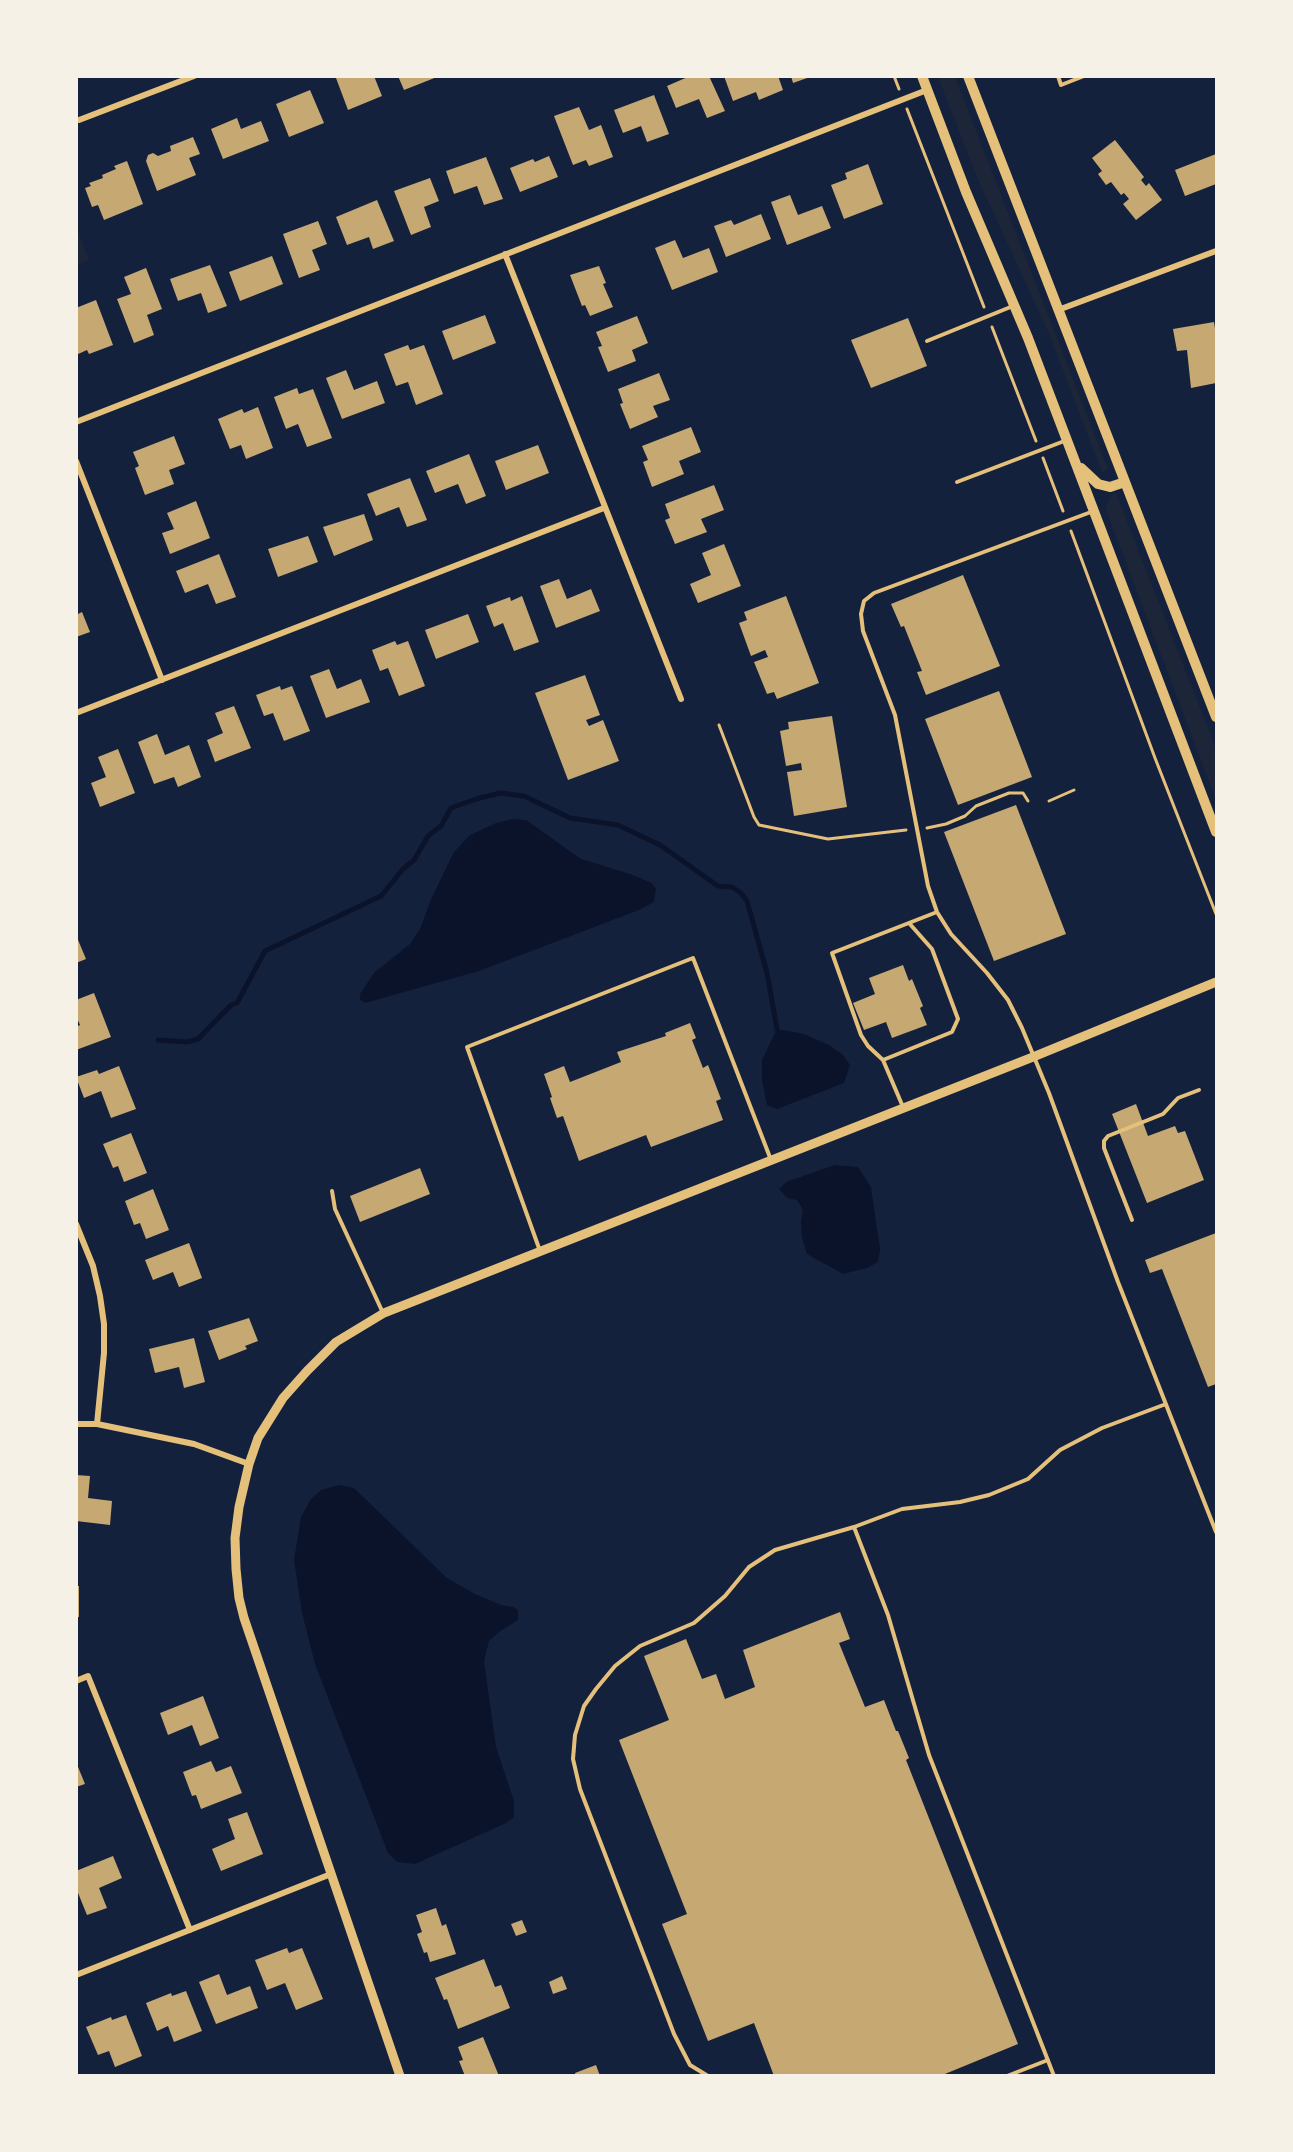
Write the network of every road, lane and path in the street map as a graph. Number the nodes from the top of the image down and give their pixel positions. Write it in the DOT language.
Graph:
graph roads {
  1 [pos="194,76"];
  2 [pos="922,76"];
  3 [pos="968,76"];
  4 [pos="1058,76"];
  5 [pos="1084,76"];
  6 [pos="927,90"];
  7 [pos="911,119"];
  8 [pos="79,120"];
  9 [pos="1216,251"];
  10 [pos="506,254"];
  11 [pos="982,300"];
  12 [pos="1014,306"];
  13 [pos="1058,310"];
  14 [pos="994,334"];
  15 [pos="927,341"];
  16 [pos="76,422"];
  17 [pos="1067,440"];
  18 [pos="1037,445"];
  19 [pos="1074,457"];
  20 [pos="1043,458"];
  21 [pos="76,460"];
  22 [pos="957,482"];
  23 [pos="1125,482"];
  24 [pos="1061,504"];
  25 [pos="604,508"];
  26 [pos="1095,511"];
  27 [pos="1074,540"];
  28 [pos="162,680"];
  29 [pos="681,699"];
  30 [pos="76,713"];
  31 [pos="1216,717"];
  32 [pos="719,725"];
  33 [pos="1074,790"];
  34 [pos="1028,801"];
  35 [pos="1049,801"];
  36 [pos="927,828"];
  37 [pos="906,830"];
  38 [pos="1216,832"];
  39 [pos="937,912"];
  40 [pos="1216,914"];
  41 [pos="909,923"];
  42 [pos="1216,982"];
  43 [pos="1033,1057"];
  44 [pos="883,1060"];
  45 [pos="1199,1090"];
  46 [pos="903,1108"];
  47 [pos="771,1160"];
  48 [pos="332,1191"];
  49 [pos="1132,1220"];
  50 [pos="76,1224"];
  51 [pos="540,1251"];
  52 [pos="384,1313"];
  53 [pos="1166,1404"];
  54 [pos="76,1424"];
  55 [pos="98,1424"];
  56 [pos="249,1464"];
  57 [pos="855,1527"];
  58 [pos="1216,1532"];
  59 [pos="76,1681"];
  60 [pos="331,1874"];
  61 [pos="190,1930"];
  62 [pos="76,1975"];
  63 [pos="1048,2060"];
  64 [pos="399,2076"];
  65 [pos="708,2076"];
  66 [pos="1007,2076"];
  67 [pos="1054,2076"];
  1 -- 8 [label="street"];
  2 -- 6 [label="main road"];
  3 -- 13 [label="main road"];
  4 -- 5 [label="lane"];
  6 -- 10 [label="street"];
  6 -- 12 [label="main road"];
  7 -- 11 [label="path"];
  9 -- 13 [label="street"];
  10 -- 16 [label="street"];
  10 -- 25 [label="street"];
  12 -- 15 [label="lane"];
  12 -- 17 [label="main road"];
  13 -- 23 [label="main road"];
  14 -- 18 [label="path"];
  17 -- 19 [label="main road"];
  17 -- 22 [label="lane"];
  19 -- 23 [label="main road"];
  19 -- 26 [label="main road"];
  20 -- 24 [label="path"];
  21 -- 28 [label="street"];
  23 -- 31 [label="main road"];
  25 -- 28 [label="street"];
  25 -- 29 [label="street"];
  26 -- 38 [label="main road"];
  26 -- 39 [label="lane"];
  27 -- 40 [label="path"];
  28 -- 30 [label="street"];
  32 -- 37 [label="path"];
  33 -- 35 [label="path"];
  34 -- 36 [label="path"];
  39 -- 41 [label="lane"];
  39 -- 43 [label="lane"];
  41 -- 44 [label="lane"];
  41 -- 44 [label="lane"];
  42 -- 43 [label="street"];
  43 -- 46 [label="street"];
  43 -- 53 [label="lane"];
  44 -- 46 [label="lane"];
  45 -- 49 [label="lane"];
  46 -- 47 [label="street"];
  47 -- 51 [label="street"];
  47 -- 51 [label="lane"];
  48 -- 52 [label="lane"];
  50 -- 55 [label="street"];
  51 -- 52 [label="street"];
  52 -- 56 [label="street"];
  53 -- 57 [label="lane"];
  53 -- 58 [label="lane"];
  54 -- 55 [label="street"];
  55 -- 56 [label="street"];
  56 -- 60 [label="street"];
  57 -- 63 [label="lane"];
  57 -- 65 [label="lane"];
  59 -- 61 [label="street"];
  60 -- 61 [label="street"];
  60 -- 64 [label="street"];
  61 -- 62 [label="street"];
  63 -- 66 [label="lane"];
  63 -- 67 [label="lane"];
}
